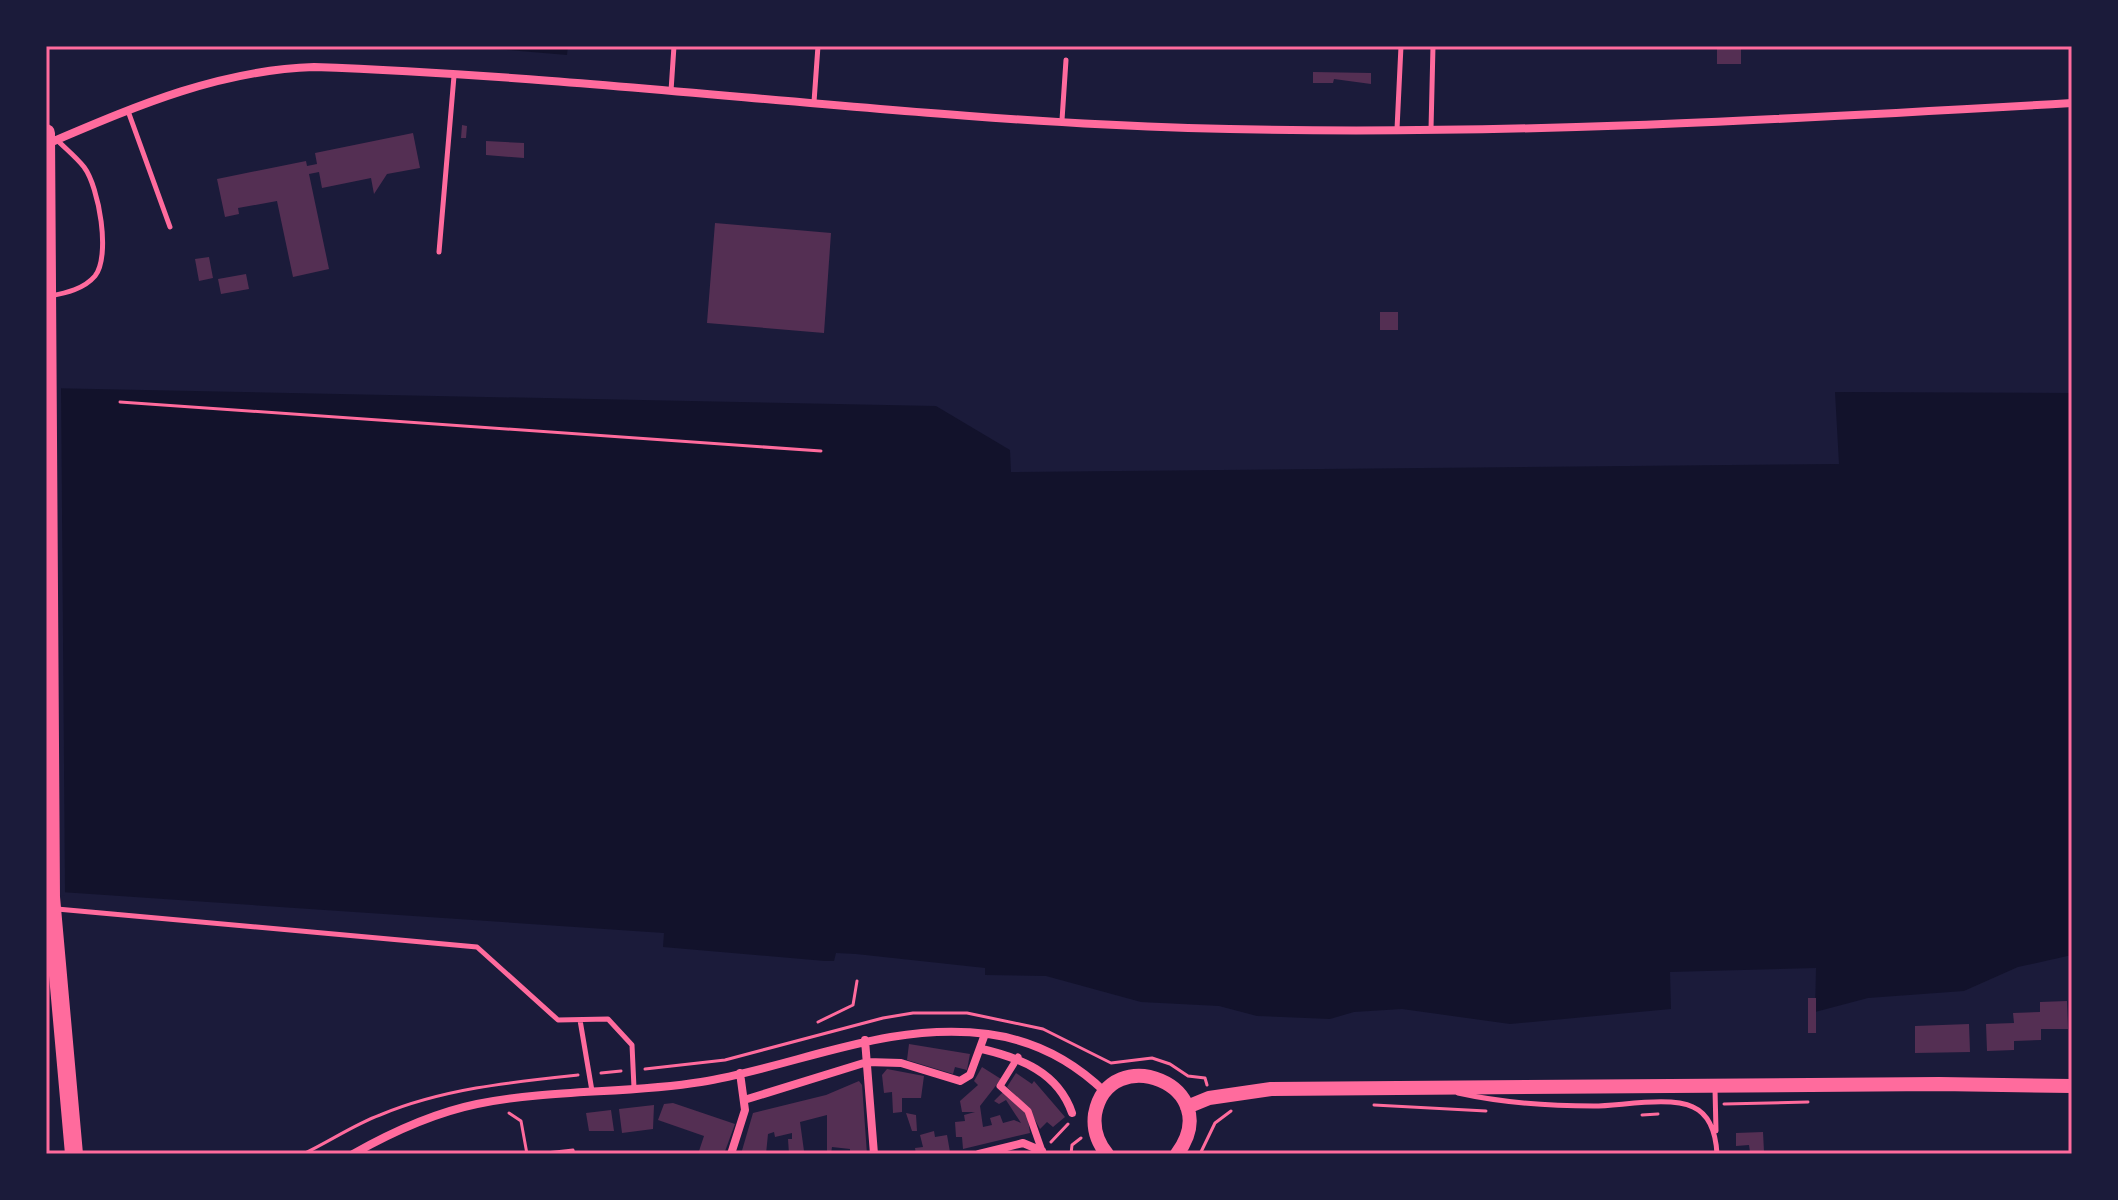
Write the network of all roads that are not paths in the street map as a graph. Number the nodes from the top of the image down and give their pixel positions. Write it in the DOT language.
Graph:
graph roads {
  1 [pos="674,46"];
  2 [pos="818,46"];
  3 [pos="1401,46"];
  4 [pos="1433,46"];
  5 [pos="1066,60"];
  6 [pos="454,76"];
  7 [pos="671,91"];
  8 [pos="814,102"];
  9 [pos="2072,103"];
  10 [pos="127,110"];
  11 [pos="1062,120"];
  12 [pos="1397,129"];
  13 [pos="1431,129"];
  14 [pos="51,136"];
  15 [pos="46,144"];
  16 [pos="170,227"];
  17 [pos="439,252"];
  18 [pos="46,296"];
  19 [pos="46,908"];
  20 [pos="580,1020"];
  21 [pos="985,1034"];
  22 [pos="865,1040"];
  23 [pos="982,1049"];
  24 [pos="1018,1057"];
  25 [pos="867,1062"];
  26 [pos="740,1073"];
  27 [pos="1715,1086"];
  28 [pos="2072,1086"];
  29 [pos="634,1088"];
  30 [pos="1441,1090"];
  31 [pos="592,1091"];
  32 [pos="1105,1092"];
  33 [pos="744,1100"];
  34 [pos="1187,1107"];
  35 [pos="1072,1113"];
  36 [pos="1100,1147"];
  37 [pos="1717,1150"];
  38 [pos="1042,1151"];
  39 [pos="74,1154"];
  40 [pos="353,1154"];
  41 [pos="731,1154"];
  42 [pos="874,1154"];
  43 [pos="979,1154"];
  44 [pos="1177,1154"];
  1 -- 7 [label="lane"];
  2 -- 8 [label="lane"];
  3 -- 12 [label="lane"];
  4 -- 13 [label="lane"];
  5 -- 11 [label="lane"];
  6 -- 7 [label="street"];
  6 -- 10 [label="street"];
  6 -- 17 [label="lane"];
  7 -- 8 [label="street"];
  8 -- 11 [label="street"];
  9 -- 13 [label="street"];
  10 -- 14 [label="street"];
  10 -- 16 [label="lane"];
  11 -- 12 [label="street"];
  12 -- 13 [label="street"];
  14 -- 15 [label="street"];
  14 -- 18 [label="lane"];
  14 -- 39 [label="highway"];
  19 -- 20 [label="lane"];
  20 -- 29 [label="lane"];
  20 -- 31 [label="lane"];
  21 -- 22 [label="street"];
  21 -- 23 [label="street"];
  21 -- 32 [label="street"];
  22 -- 25 [label="street"];
  22 -- 26 [label="street"];
  23 -- 24 [label="street"];
  23 -- 25 [label="street"];
  24 -- 35 [label="street"];
  24 -- 38 [label="street"];
  25 -- 33 [label="street"];
  25 -- 42 [label="street"];
  26 -- 29 [label="street"];
  26 -- 33 [label="street"];
  27 -- 28 [label="main road"];
  27 -- 30 [label="main road"];
  27 -- 37 [label="lane"];
  29 -- 31 [label="street"];
  30 -- 34 [label="main road"];
  30 -- 37 [label="lane"];
  31 -- 40 [label="street"];
  32 -- 34 [label="main road"];
  32 -- 36 [label="main road"];
  33 -- 41 [label="street"];
  34 -- 44 [label="main road"];
  38 -- 43 [label="street"];
}
